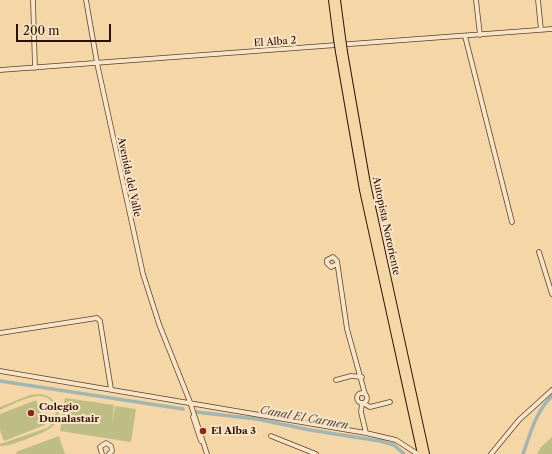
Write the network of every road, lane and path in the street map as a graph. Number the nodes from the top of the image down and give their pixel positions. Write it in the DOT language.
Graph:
graph roads {
  1 [pos="33,0"];
  2 [pos="86,0"];
  3 [pos="332,0"];
  4 [pos="337,0"];
  5 [pos="476,0"];
  6 [pos="538,0"];
  7 [pos="552,29"];
  8 [pos="541,30"];
  9 [pos="480,35"];
  10 [pos="465,36"];
  11 [pos="340,38"];
  12 [pos="342,52"];
  13 [pos="97,64"];
  14 [pos="34,68"];
  15 [pos="0,70"];
  16 [pos="512,222"];
  17 [pos="539,252"];
  18 [pos="337,264"];
  19 [pos="552,294"];
  20 [pos="0,334"];
  21 [pos="0,371"];
  22 [pos="362,377"];
  23 [pos="336,380"];
  24 [pos="112,389"];
  25 [pos="552,390"];
  26 [pos="365,394"];
  27 [pos="189,401"];
  28 [pos="390,402"];
  29 [pos="362,403"];
  30 [pos="366,433"];
  31 [pos="271,436"];
  32 [pos="419,453"];
  33 [pos="102,454"];
  34 [pos="110,454"];
  35 [pos="207,454"];
  36 [pos="316,454"];
  37 [pos="426,454"];
  38 [pos="491,454"];
  1 -- 14 [label="street"];
  2 -- 13 [label="street, Avenida del Valle"];
  3 -- 11 [label="highway, Autopista Nororiente"];
  4 -- 11 [label="highway, Autopista Nororiente"];
  5 -- 9 [label="street"];
  6 -- 8 [label="street"];
  7 -- 8 [label="street, El Alba 2"];
  8 -- 9 [label="street, El Alba 2"];
  9 -- 10 [label="street, El Alba 2"];
  10 -- 13 [label="street, El Alba 2"];
  10 -- 16 [label="street"];
  11 -- 12 [label="highway, Autopista Nororiente, bridge"];
  12 -- 32 [label="highway, Autopista Nororiente"];
  12 -- 37 [label="highway, Autopista Nororiente"];
  13 -- 14 [label="street, El Alba 2"];
  13 -- 27 [label="street, Avenida del Valle"];
  14 -- 15 [label="street, El Alba 2"];
  17 -- 19 [label="street"];
  18 -- 22 [label="street"];
  20 -- 24 [label="street"];
  21 -- 24 [label="street"];
  22 -- 23 [label="street"];
  22 -- 26 [label="street"];
  24 -- 27 [label="street"];
  25 -- 38 [label="street"];
  26 -- 29 [label="street"];
  26 -- 29 [label="street"];
  27 -- 30 [label="street"];
  27 -- 35 [label="street, Avenida del Valle"];
  28 -- 29 [label="street"];
  29 -- 30 [label="street"];
  30 -- 32 [label="street"];
  31 -- 36 [label="street"];
  33 -- 34 [label="street"];
}
